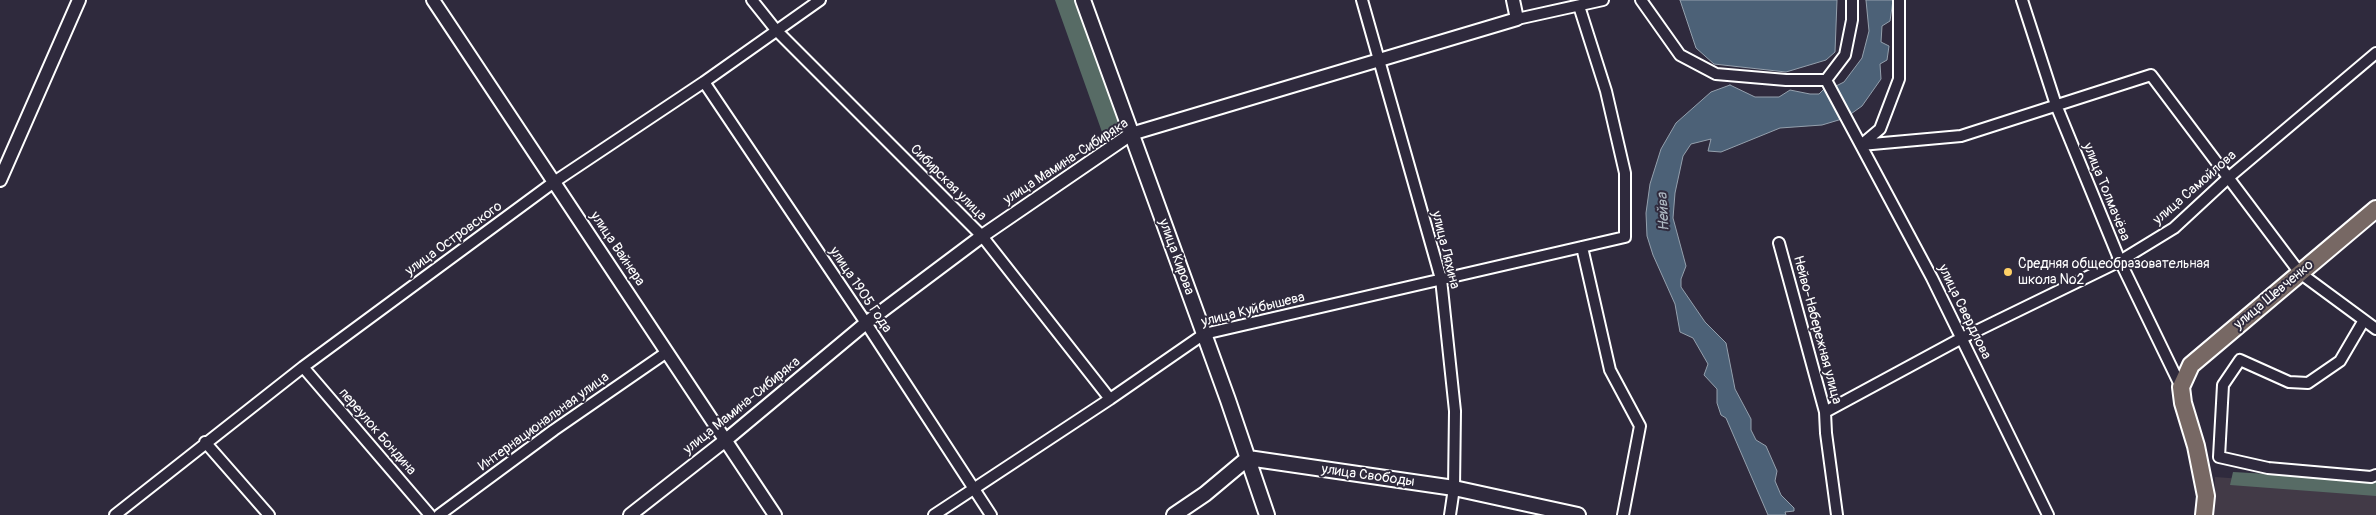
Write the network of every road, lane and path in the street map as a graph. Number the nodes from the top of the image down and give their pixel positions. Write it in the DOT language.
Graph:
graph roads {
  1 [pos="79,0"];
  2 [pos="433,0"];
  3 [pos="752,0"];
  4 [pos="820,0"];
  5 [pos="1083,0"];
  6 [pos="1362,0"];
  7 [pos="1513,0"];
  8 [pos="1603,0"];
  9 [pos="1641,0"];
  10 [pos="1852,0"];
  11 [pos="1899,0"];
  12 [pos="2022,0"];
  13 [pos="1579,6"];
  14 [pos="1517,19"];
  15 [pos="776,30"];
  16 [pos="2376,53"];
  17 [pos="1379,61"];
  18 [pos="1826,80"];
  19 [pos="704,82"];
  20 [pos="2056,105"];
  21 [pos="1131,134"];
  22 [pos="1861,146"];
  23 [pos="2228,178"];
  24 [pos="0,180"];
  25 [pos="554,182"];
  26 [pos="2376,209"];
  27 [pos="982,236"];
  28 [pos="1779,242"];
  29 [pos="1582,247"];
  30 [pos="2120,261"];
  31 [pos="2300,273"];
  32 [pos="1441,280"];
  33 [pos="2364,320"];
  34 [pos="866,323"];
  35 [pos="2376,329"];
  36 [pos="1204,334"];
  37 [pos="1960,339"];
  38 [pos="667,352"];
  39 [pos="303,367"];
  40 [pos="2181,388"];
  41 [pos="1110,399"];
  42 [pos="1825,412"];
  43 [pos="727,439"];
  44 [pos="205,442"];
  45 [pos="1248,458"];
  46 [pos="2376,475"];
  47 [pos="1454,488"];
  48 [pos="974,489"];
  49 [pos="116,515"];
  50 [pos="269,515"];
  51 [pos="430,515"];
  52 [pos="439,515"];
  53 [pos="630,515"];
  54 [pos="775,515"];
  55 [pos="934,515"];
  56 [pos="991,515"];
  57 [pos="1174,515"];
  58 [pos="1267,515"];
  59 [pos="1450,515"];
  60 [pos="1578,515"];
  61 [pos="1624,515"];
  62 [pos="1837,515"];
  63 [pos="2048,515"];
  64 [pos="2204,515"];
  1 -- 24 [label="street"];
  2 -- 25 [label="street, улица Вайнера"];
  3 -- 15 [label="street, Сибирская улица"];
  4 -- 15 [label="street, улица Островского"];
  5 -- 21 [label="main road, улица Кирова"];
  6 -- 17 [label="street, улица Ляхина"];
  7 -- 14 [label="street"];
  8 -- 13 [label="street, улица Мамина-Сибиряка"];
  9 -- 18 [label="street"];
  10 -- 18 [label="street"];
  11 -- 22 [label="street"];
  12 -- 20 [label="street, улица Толмачёва"];
  13 -- 14 [label="street, улица Мамина-Сибиряка"];
  13 -- 29 [label="street, улица Куйбышева"];
  14 -- 17 [label="street, улица Мамина-Сибиряка"];
  15 -- 19 [label="street, улица Островского"];
  15 -- 27 [label="street, Сибирская улица"];
  16 -- 23 [label="street, улица Самойлова"];
  17 -- 21 [label="street, улица Мамина-Сибиряка"];
  17 -- 32 [label="street, улица Ляхина"];
  18 -- 22 [label="street, улица Свердлова"];
  19 -- 25 [label="street, улица Островского"];
  19 -- 34 [label="street, улица 1905 Года"];
  20 -- 22 [label="street"];
  20 -- 23 [label="street"];
  20 -- 30 [label="street, улица Толмачёва"];
  21 -- 27 [label="street, улица Мамина-Сибиряка"];
  21 -- 36 [label="main road, улица Кирова"];
  22 -- 37 [label="street, улица Свердлова"];
  23 -- 30 [label="street, улица Самойлова"];
  23 -- 31 [label="street"];
  25 -- 38 [label="street, улица Вайнера"];
  25 -- 39 [label="street, улица Островского"];
  26 -- 31 [label="main road, улица Шевченко"];
  27 -- 34 [label="street, улица Мамина-Сибиряка"];
  27 -- 41 [label="street, Сибирская улица"];
  28 -- 42 [label="street, Нейво-Набережная улица"];
  29 -- 32 [label="street, улица Куйбышева"];
  29 -- 61 [label="street"];
  30 -- 37 [label="street, улица Самойлова"];
  30 -- 40 [label="street, улица Толмачёва"];
  31 -- 33 [label="street"];
  31 -- 40 [label="main road, улица Шевченко"];
  32 -- 36 [label="street, улица Куйбышева"];
  32 -- 47 [label="street, улица Ляхина"];
  33 -- 35 [label="street"];
  33 -- 46 [label="street"];
  34 -- 43 [label="street, улица Мамина-Сибиряка"];
  34 -- 48 [label="street, улица 1905 Года"];
  36 -- 41 [label="street, улица Куйбышева"];
  36 -- 45 [label="main road, улица Кирова"];
  37 -- 42 [label="street, улица Самойлова"];
  37 -- 63 [label="street, улица Свердлова"];
  38 -- 43 [label="street, улица Вайнера"];
  38 -- 52 [label="street, Интернациональная улица"];
  39 -- 44 [label="street, улица Островского"];
  39 -- 51 [label="street, переулок Бондина"];
  40 -- 64 [label="main road"];
  41 -- 48 [label="street, улица Куйбышева"];
  42 -- 62 [label="street, Нейво-Набережная улица"];
  43 -- 53 [label="street, улица Мамина-Сибиряка"];
  43 -- 54 [label="street, улица Вайнера"];
  44 -- 49 [label="street, улица Островского"];
  44 -- 50 [label="street"];
  45 -- 47 [label="main road, улица Свободы"];
  45 -- 57 [label="main road"];
  45 -- 58 [label="main road, улица Кирова"];
  47 -- 59 [label="street, улица Ляхина"];
  47 -- 60 [label="main road, улица Свободы"];
  48 -- 55 [label="street, улица Куйбышева"];
  48 -- 56 [label="street, улица 1905 Года"];
}
